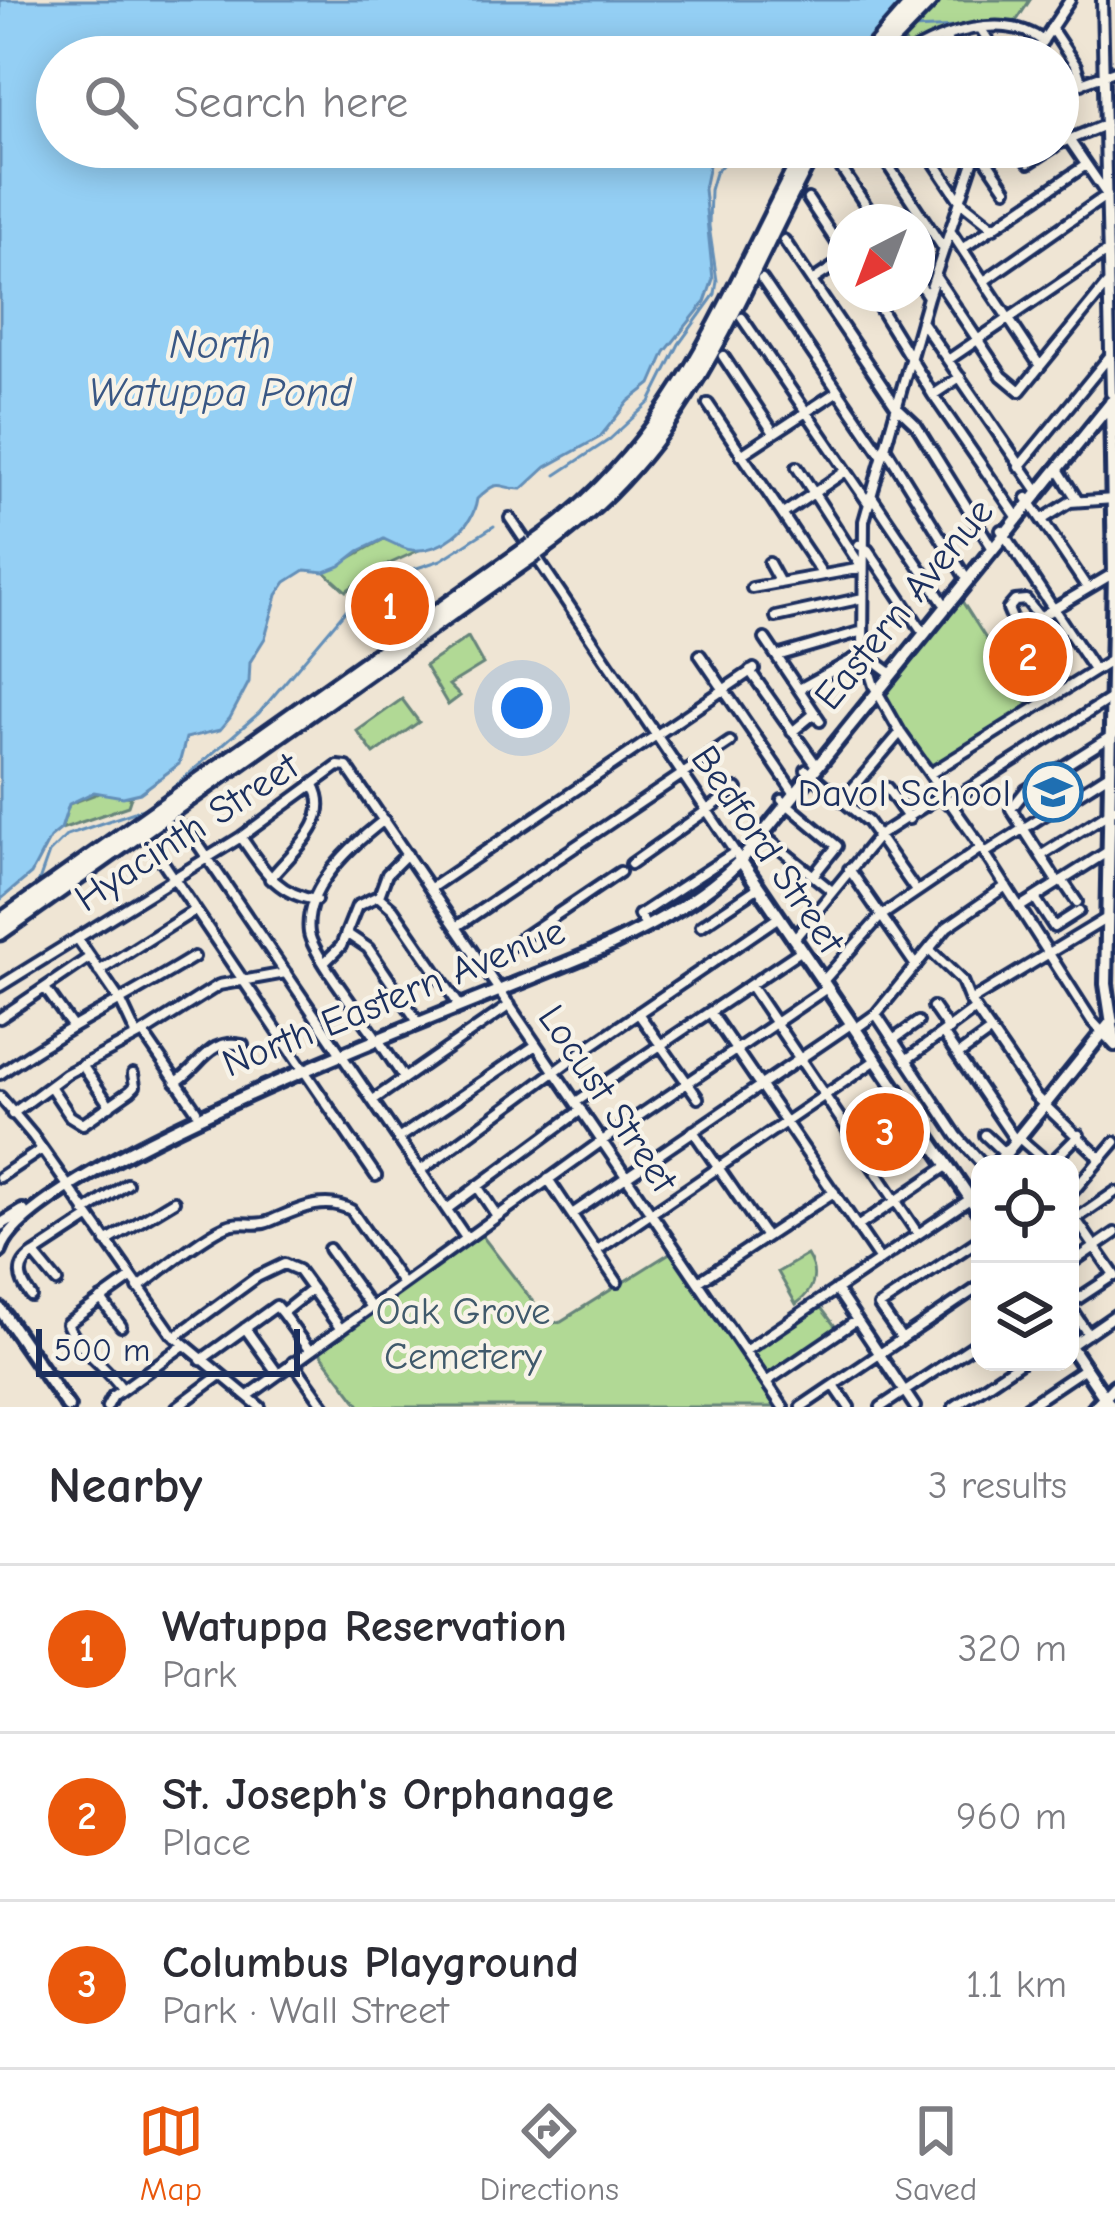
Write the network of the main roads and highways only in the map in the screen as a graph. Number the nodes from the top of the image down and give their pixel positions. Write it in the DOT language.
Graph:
graph roads {
  1 [pos="915,0"];
  2 [pos="931,0"];
  3 [pos="883,36"];
  4 [pos="896,36"];
  5 [pos="795,168"];
  6 [pos="812,168"];
  7 [pos="1113,395"];
  8 [pos="1114,431"];
  9 [pos="1114,460"];
  10 [pos="1033,495"];
  11 [pos="1114,499"];
  12 [pos="1114,536"];
  13 [pos="991,546"];
  14 [pos="532,551"];
  15 [pos="1114,573"];
  16 [pos="1114,609"];
  17 [pos="1113,668"];
  18 [pos="889,672"];
  19 [pos="1113,735"];
  20 [pos="1112,772"];
  21 [pos="1112,811"];
  22 [pos="1112,849"];
  23 [pos="738,856"];
  24 [pos="1111,896"];
  25 [pos="0,922"];
  26 [pos="0,933"];
  27 [pos="1111,935"];
  28 [pos="498,988"];
  29 [pos="1114,1019"];
  30 [pos="377,1039"];
  31 [pos="1115,1045"];
  32 [pos="303,1069"];
  33 [pos="1005,1155"];
  34 [pos="68,1186"];
  35 [pos="970,1199"];
  36 [pos="0,1225"];
  37 [pos="0,1251"];
  38 [pos="2,1314"];
  39 [pos="1079,1359"];
  40 [pos="1115,1386"];
  41 [pos="1102,1401"];
  42 [pos="68,1407"];
  1 -- 3 [label="highway"];
  2 -- 4 [label="highway"];
  5 -- 14 [label="highway"];
  6 -- 14 [label="highway"];
  7 -- 8 [label="main road"];
  7 -- 10 [label="main road, Eastern Avenue"];
  7 -- 10 [label="main road, Eastern Avenue"];
  8 -- 9 [label="main road"];
  9 -- 11 [label="main road"];
  10 -- 13 [label="main road, Eastern Avenue"];
  11 -- 12 [label="main road"];
  12 -- 15 [label="main road"];
  13 -- 18 [label="main road, Eastern Avenue"];
  13 -- 18 [label="main road, Eastern Avenue"];
  14 -- 25 [label="highway"];
  14 -- 26 [label="highway"];
  15 -- 16 [label="main road"];
  16 -- 17 [label="main road"];
  17 -- 19 [label="main road"];
  18 -- 23 [label="main road, Eastern Avenue"];
  19 -- 20 [label="main road"];
  20 -- 21 [label="main road"];
  21 -- 22 [label="main road"];
  22 -- 24 [label="main road"];
  23 -- 28 [label="main road, North Eastern Avenue"];
  23 -- 28 [label="main road, North Eastern Avenue"];
  23 -- 35 [label="main road, Bedford Street"];
  24 -- 27 [label="main road"];
  27 -- 29 [label="main road"];
  28 -- 30 [label="main road, North Eastern Avenue"];
  28 -- 30 [label="main road, North Eastern Avenue"];
  29 -- 31 [label="main road"];
  29 -- 33 [label="main road"];
  30 -- 32 [label="main road, North Eastern Avenue"];
  32 -- 34 [label="main road, North Eastern Avenue"];
  32 -- 34 [label="main road, North Eastern Avenue"];
  34 -- 36 [label="main road"];
  34 -- 37 [label="main road"];
  38 -- 42 [label="main road"];
  39 -- 41 [label="main road"];
  40 -- 41 [label="main road"];
}
